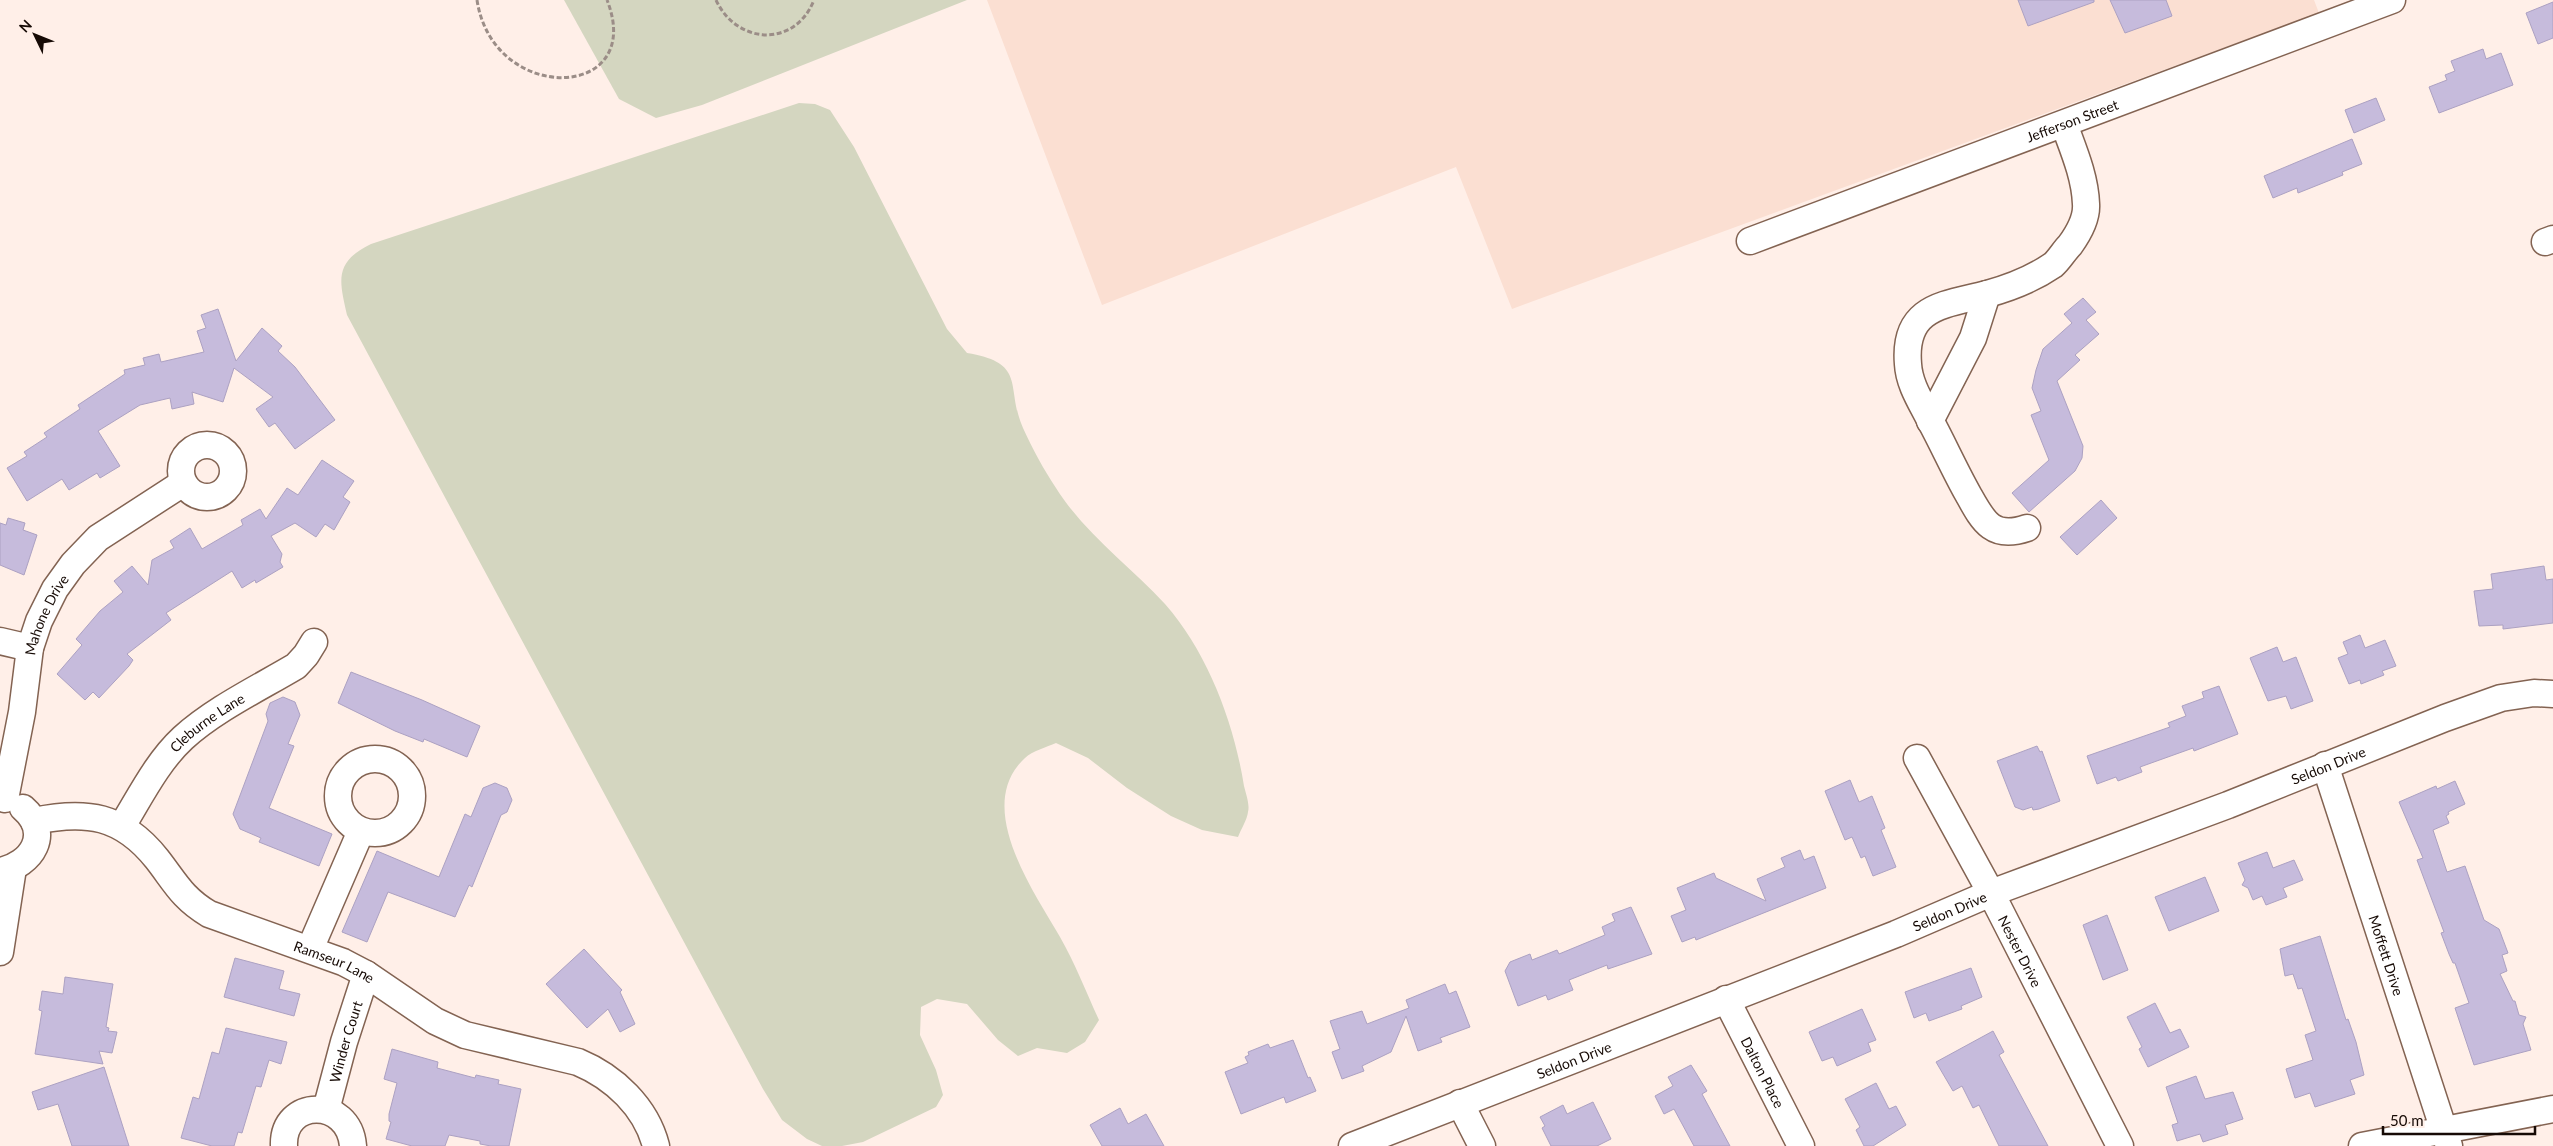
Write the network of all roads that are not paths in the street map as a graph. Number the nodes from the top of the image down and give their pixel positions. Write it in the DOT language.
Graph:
graph roads {
  1 [pos="2392,0"];
  2 [pos="2064,124"];
  3 [pos="1750,241"];
  4 [pos="1987,294"];
  5 [pos="1930,421"];
  6 [pos="183,483"];
  7 [pos="2027,528"];
  8 [pos="0,640"];
  9 [pos="314,642"];
  10 [pos="30,648"];
  11 [pos="2553,694"];
  12 [pos="1917,758"];
  13 [pos="2325,765"];
  14 [pos="2,799"];
  15 [pos="34,821"];
  16 [pos="122,826"];
  17 [pos="361,831"];
  18 [pos="6,869"];
  19 [pos="1991,893"];
  20 [pos="310,949"];
  21 [pos="0,952"];
  22 [pos="366,974"];
  23 [pos="1726,999"];
  24 [pos="1460,1103"];
  25 [pos="2553,1109"];
  26 [pos="326,1110"];
  27 [pos="2446,1138"];
  28 [pos="284,1146"];
  29 [pos="353,1146"];
  30 [pos="656,1146"];
  31 [pos="1352,1146"];
  32 [pos="1482,1146"];
  33 [pos="1801,1146"];
  34 [pos="2120,1146"];
  35 [pos="2362,1146"];
  1 -- 2 [label="street, Jefferson Street"];
  2 -- 3 [label="street, Jefferson Street"];
  2 -- 4 [label="street"];
  4 -- 5 [label="street"];
  4 -- 5 [label="street"];
  5 -- 7 [label="street"];
  6 -- 10 [label="street, Mahone Drive"];
  8 -- 10 [label="street"];
  9 -- 16 [label="street, Cleburne Lane"];
  10 -- 14 [label="street, Mahone Drive"];
  11 -- 13 [label="street, Seldon Drive"];
  12 -- 19 [label="street, Nester Drive"];
  13 -- 19 [label="street, Seldon Drive"];
  13 -- 27 [label="street, Moffett Drive"];
  14 -- 15 [label="street"];
  15 -- 16 [label="street, Ramseur Lane"];
  15 -- 18 [label="street"];
  16 -- 20 [label="street, Ramseur Lane"];
  17 -- 20 [label="street"];
  18 -- 21 [label="street"];
  19 -- 23 [label="street, Seldon Drive"];
  19 -- 34 [label="street, Nester Drive"];
  20 -- 22 [label="street, Ramseur Lane"];
  22 -- 26 [label="street, Winder Court"];
  22 -- 30 [label="street, Ramseur Lane"];
  23 -- 24 [label="street, Seldon Drive"];
  23 -- 33 [label="street, Dalton Place"];
  24 -- 31 [label="street, Seldon Drive"];
  24 -- 32 [label="street"];
  25 -- 27 [label="street"];
  26 -- 28 [label="street"];
  26 -- 29 [label="street"];
  27 -- 35 [label="street"];
}
